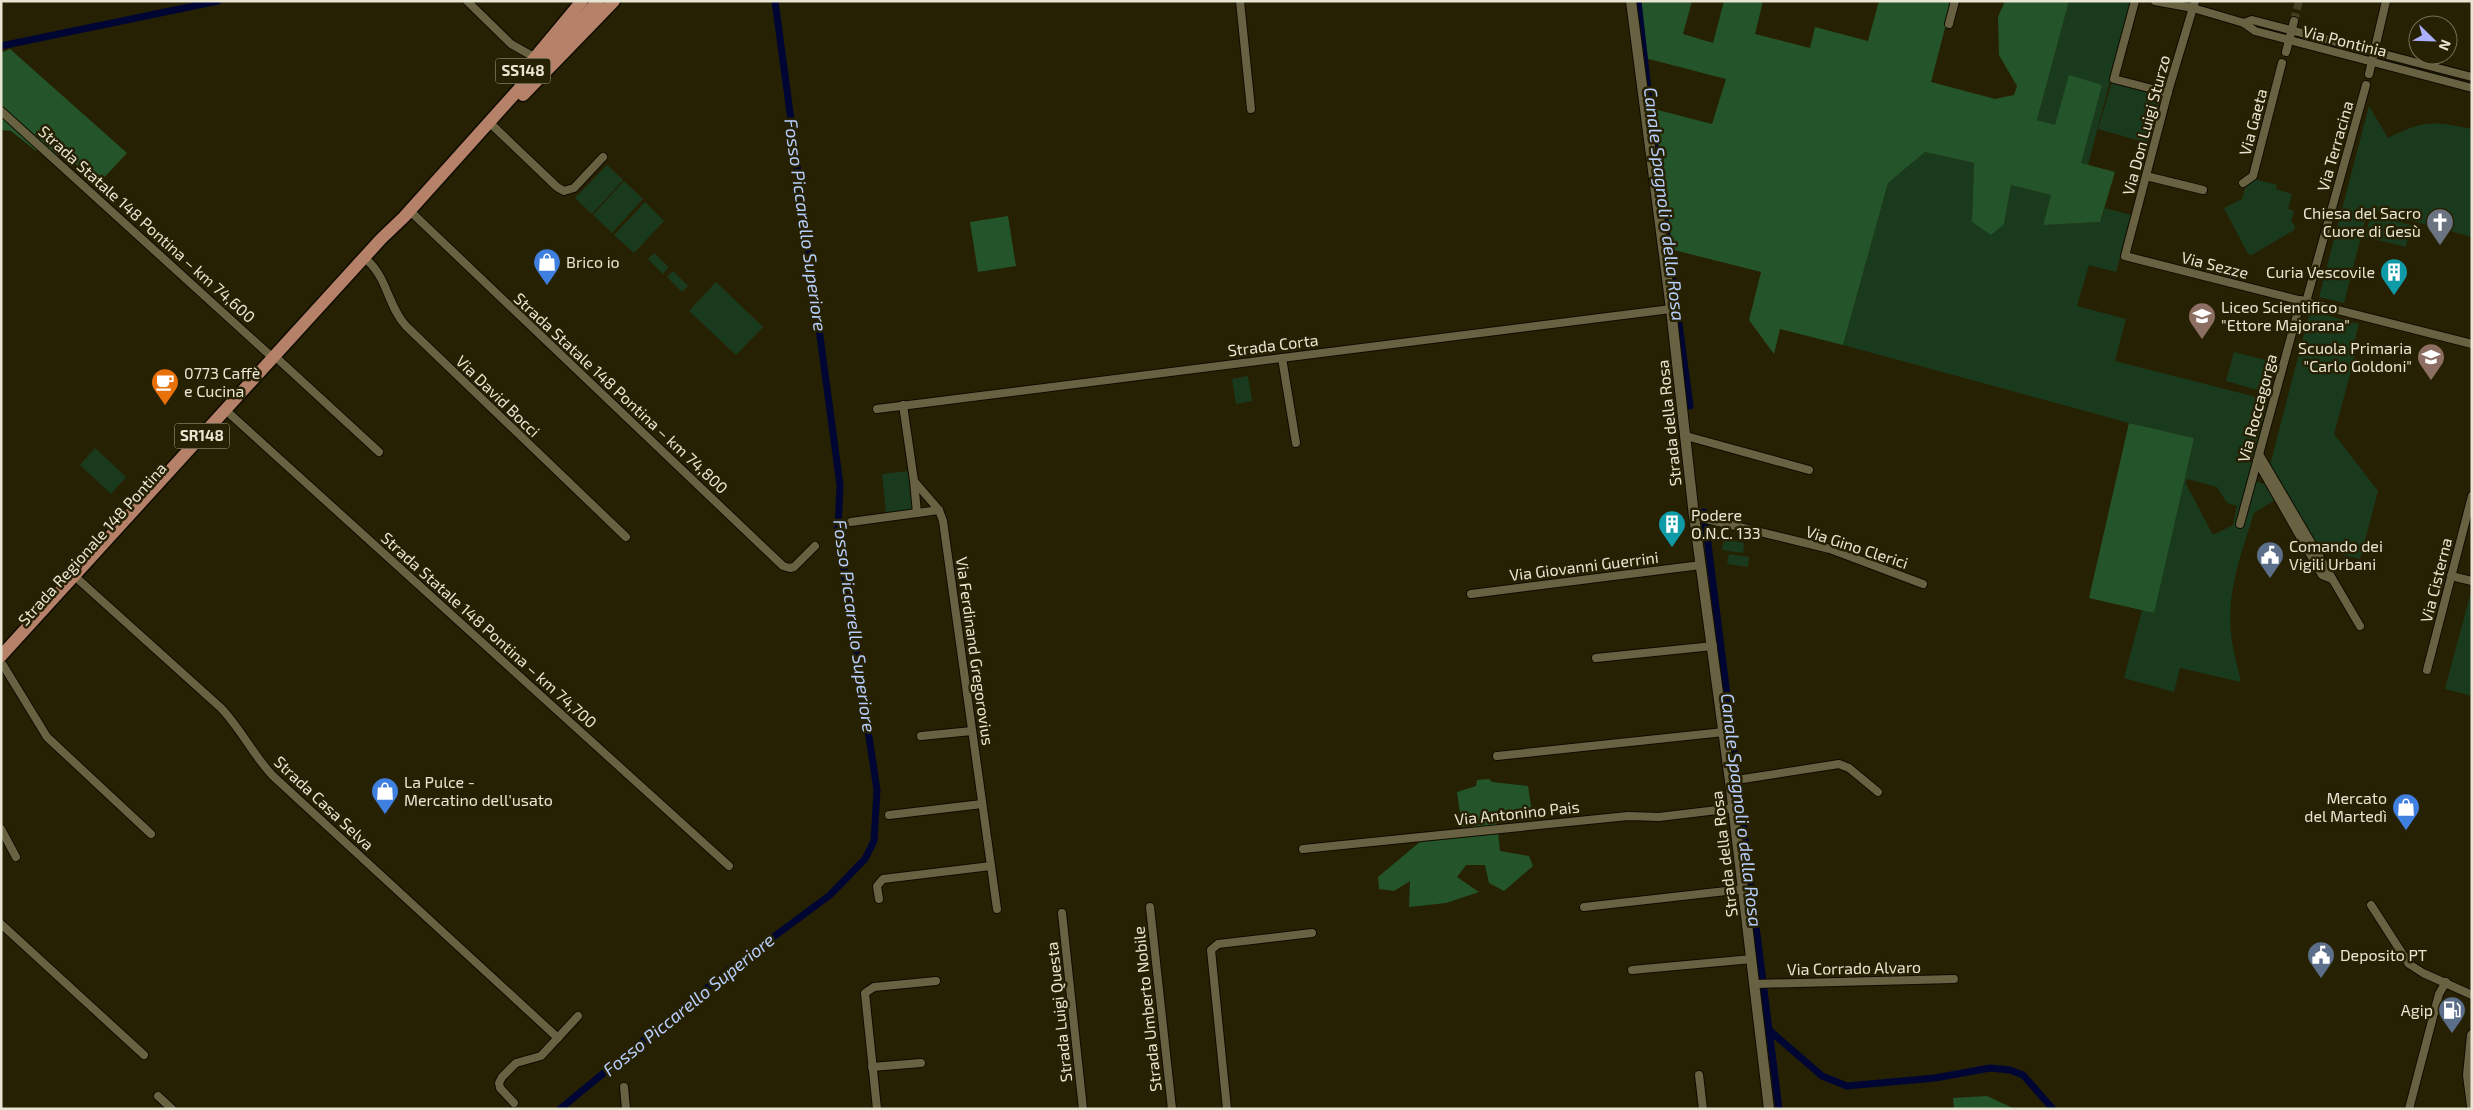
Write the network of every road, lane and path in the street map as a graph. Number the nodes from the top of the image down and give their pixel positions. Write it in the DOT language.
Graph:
graph roads {
  1 [pos="467,1"];
  2 [pos="582,1"];
  3 [pos="598,1"];
  4 [pos="614,1"];
  5 [pos="1240,1"];
  6 [pos="1631,1"];
  7 [pos="1955,1"];
  8 [pos="2135,1"];
  9 [pos="2155,1"];
  10 [pos="2386,1"];
  11 [pos="2194,5"];
  12 [pos="2294,21"];
  13 [pos="2244,23"];
  14 [pos="1948,24"];
  15 [pos="2291,30"];
  16 [pos="2288,41"];
  17 [pos="2375,51"];
  18 [pos="2286,52"];
  19 [pos="534,57"];
  20 [pos="2372,62"];
  21 [pos="2282,64"];
  22 [pos="2369,74"];
  23 [pos="2472,77"];
  24 [pos="2366,84"];
  25 [pos="2472,88"];
  26 [pos="2168,93"];
  27 [pos="1251,109"];
  28 [pos="1,111"];
  29 [pos="490,124"];
  30 [pos="469,144"];
  31 [pos="603,157"];
  32 [pos="2146,176"];
  33 [pos="2244,183"];
  34 [pos="2203,190"];
  35 [pos="407,214"];
  36 [pos="2125,256"];
  37 [pos="369,262"];
  38 [pos="2304,301"];
  39 [pos="1672,309"];
  40 [pos="2472,344"];
  41 [pos="1282,358"];
  42 [pos="276,359"];
  43 [pos="903,406"];
  44 [pos="877,409"];
  45 [pos="231,415"];
  46 [pos="1686,436"];
  47 [pos="1296,443"];
  48 [pos="380,452"];
  49 [pos="2258,457"];
  50 [pos="1809,470"];
  51 [pos="914,481"];
  52 [pos="2472,496"];
  53 [pos="939,510"];
  54 [pos="917,513"];
  55 [pos="1694,516"];
  56 [pos="851,522"];
  57 [pos="2240,524"];
  58 [pos="2463,529"];
  59 [pos="2472,531"];
  60 [pos="626,537"];
  61 [pos="815,546"];
  62 [pos="1701,565"];
  63 [pos="2451,576"];
  64 [pos="80,581"];
  65 [pos="2472,581"];
  66 [pos="1923,584"];
  67 [pos="1471,594"];
  68 [pos="2360,626"];
  69 [pos="1713,646"];
  70 [pos="1596,658"];
  71 [pos="2,663"];
  72 [pos="2427,670"];
  73 [pos="972,731"];
  74 [pos="1724,732"];
  75 [pos="921,736"];
  76 [pos="1497,756"];
  77 [pos="1730,781"];
  78 [pos="1878,792"];
  79 [pos="982,804"];
  80 [pos="1734,808"];
  81 [pos="889,815"];
  82 [pos="1,829"];
  83 [pos="151,834"];
  84 [pos="1303,849"];
  85 [pos="16,857"];
  86 [pos="729,866"];
  87 [pos="991,866"];
  88 [pos="1744,889"];
  89 [pos="879,899"];
  90 [pos="2371,904"];
  91 [pos="1150,907"];
  92 [pos="1584,907"];
  93 [pos="997,909"];
  94 [pos="1062,913"];
  95 [pos="1,924"];
  96 [pos="1312,933"];
  97 [pos="1752,959"];
  98 [pos="1632,970"];
  99 [pos="1954,979"];
  100 [pos="936,981"];
  101 [pos="2446,982"];
  102 [pos="1756,984"];
  103 [pos="2472,995"];
  104 [pos="578,1016"];
  105 [pos="2472,1034"];
  106 [pos="558,1038"];
  107 [pos="144,1055"];
  108 [pos="921,1063"];
  109 [pos="872,1067"];
  110 [pos="1699,1075"];
  111 [pos="624,1088"];
  112 [pos="158,1096"];
  113 [pos="514,1103"];
  114 [pos="2472,1106"];
  115 [pos="172,1109"];
  116 [pos="626,1109"];
  117 [pos="877,1109"];
  118 [pos="1083,1109"];
  119 [pos="1172,1109"];
  120 [pos="1227,1109"];
  121 [pos="1703,1109"];
  122 [pos="1769,1109"];
  123 [pos="2409,1109"];
  1 -- 19 [label="street"];
  2 -- 19 [label="main road, SS148"];
  3 -- 30 [label="main road, Strada Regionale 148 Pontina / SR148"];
  4 -- 29 [label="main road"];
  5 -- 27 [label="street"];
  6 -- 39 [label="street, Strada della Rosa"];
  7 -- 14 [label="street"];
  8 -- 26 [label="street"];
  9 -- 11 [label="street, Via Pontinia"];
  10 -- 17 [label="street"];
  11 -- 13 [label="street, Via Pontinia"];
  11 -- 26 [label="street, Via Don Luigi Sturzo"];
  12 -- 15 [label="street"];
  13 -- 15 [label="street, Via Pontinia"];
  13 -- 16 [label="street, Via Pontinia"];
  15 -- 16 [label="street"];
  15 -- 17 [label="street, Via Pontinia"];
  16 -- 18 [label="street"];
  16 -- 20 [label="street, Via Pontinia"];
  17 -- 20 [label="street"];
  17 -- 23 [label="street, Via Pontinia"];
  19 -- 30 [label="main road, SS148"];
  20 -- 22 [label="street"];
  20 -- 25 [label="street, Via Pontinia"];
  21 -- 33 [label="street, Via Gaeta"];
  24 -- 38 [label="street, Via Terracina"];
  26 -- 32 [label="street, Via Don Luigi Sturzo"];
  28 -- 42 [label="street, Strada Statale 148 Pontina – km 74,600"];
  29 -- 30 [label="main road"];
  29 -- 31 [label="street"];
  30 -- 35 [label="main road, Strada Regionale 148 Pontina / SR148"];
  32 -- 34 [label="street"];
  32 -- 36 [label="street, Via Don Luigi Sturzo"];
  35 -- 37 [label="main road, Strada Regionale 148 Pontina / SR148"];
  35 -- 42 [label="main road, Strada Regionale 148 Pontina / SR148"];
  35 -- 61 [label="street, Strada Statale 148 Pontina – km 74,800"];
  36 -- 38 [label="street, Via Sezze"];
  37 -- 42 [label="main road, Strada Regionale 148 Pontina / SR148"];
  37 -- 60 [label="street, Via David Bocci"];
  38 -- 40 [label="street, Via Sezze"];
  38 -- 49 [label="street, Via Roccagorga"];
  39 -- 41 [label="street, Strada Corta"];
  39 -- 46 [label="street, Strada della Rosa"];
  41 -- 43 [label="street, Strada Corta"];
  41 -- 47 [label="street"];
  42 -- 45 [label="main road, Strada Regionale 148 Pontina / SR148"];
  42 -- 48 [label="street, Strada Statale 148 Pontina – km 74,600"];
  42 -- 71 [label="main road, Strada Regionale 148 Pontina / SR148"];
  43 -- 44 [label="street, Strada Corta"];
  43 -- 51 [label="street"];
  45 -- 64 [label="main road, Strada Regionale 148 Pontina / SR148"];
  45 -- 86 [label="street, Strada Statale 148 Pontina – km 74,700"];
  46 -- 50 [label="street"];
  46 -- 55 [label="street, Strada della Rosa"];
  49 -- 57 [label="street, Via Roccagorga"];
  49 -- 68 [label="street"];
  51 -- 53 [label="street, Via Ferdinand Gregorovius"];
  51 -- 54 [label="street"];
  52 -- 58 [label="street, Via Cisterna"];
  53 -- 54 [label="street"];
  53 -- 73 [label="street, Via Ferdinand Gregorovius"];
  54 -- 56 [label="street"];
  55 -- 62 [label="street, Strada della Rosa"];
  55 -- 66 [label="street, Via Gino Clerici"];
  58 -- 59 [label="street"];
  58 -- 63 [label="street, Via Cisterna"];
  62 -- 67 [label="street, Via Giovanni Guerrini"];
  62 -- 69 [label="street, Strada della Rosa"];
  63 -- 65 [label="street"];
  63 -- 72 [label="street, Via Cisterna"];
  64 -- 71 [label="main road, Strada Regionale 148 Pontina / SR148"];
  64 -- 106 [label="street, Strada Casa Selva"];
  69 -- 70 [label="street"];
  69 -- 74 [label="street, Strada della Rosa"];
  71 -- 83 [label="street"];
  73 -- 75 [label="street"];
  73 -- 79 [label="street, Via Ferdinand Gregorovius"];
  74 -- 76 [label="street"];
  74 -- 77 [label="street, Strada della Rosa"];
  77 -- 78 [label="street"];
  77 -- 80 [label="street, Strada della Rosa"];
  79 -- 81 [label="street"];
  79 -- 87 [label="street, Via Ferdinand Gregorovius"];
  80 -- 84 [label="street, Via Antonino Pais"];
  80 -- 88 [label="street, Strada della Rosa"];
  82 -- 85 [label="street"];
  87 -- 89 [label="street"];
  87 -- 93 [label="street, Via Ferdinand Gregorovius"];
  88 -- 92 [label="street"];
  88 -- 97 [label="street, Strada della Rosa"];
  90 -- 101 [label="street"];
  91 -- 119 [label="street, Strada Umberto Nobile"];
  94 -- 118 [label="street, Strada Luigi Questa"];
  95 -- 107 [label="street"];
  96 -- 120 [label="street"];
  97 -- 98 [label="street"];
  97 -- 102 [label="street, Strada della Rosa"];
  99 -- 102 [label="street, Via Corrado Alvaro"];
  100 -- 109 [label="street"];
  101 -- 103 [label="street"];
  101 -- 123 [label="street"];
  102 -- 122 [label="street, Strada della Rosa"];
  104 -- 106 [label="street"];
  105 -- 114 [label="street"];
  106 -- 113 [label="street"];
  108 -- 109 [label="street"];
  109 -- 117 [label="street"];
  110 -- 121 [label="street"];
  111 -- 116 [label="street"];
  112 -- 115 [label="street"];
}
